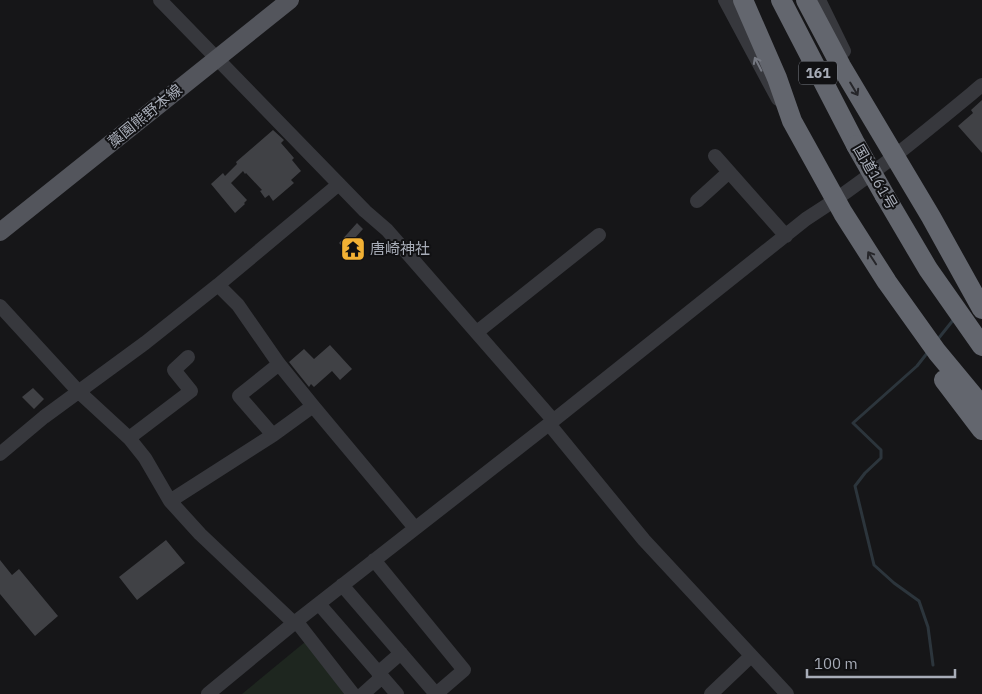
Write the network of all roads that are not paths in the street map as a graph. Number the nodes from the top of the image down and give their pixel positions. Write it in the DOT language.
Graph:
graph roads {
  1 [pos="160,0"];
  2 [pos="290,0"];
  3 [pos="725,0"];
  4 [pos="742,0"];
  5 [pos="781,0"];
  6 [pos="806,0"];
  7 [pos="819,0"];
  8 [pos="217,58"];
  9 [pos="841,66"];
  10 [pos="982,85"];
  11 [pos="792,121"];
  12 [pos="716,156"];
  13 [pos="895,156"];
  14 [pos="729,172"];
  15 [pos="339,184"];
  16 [pos="837,200"];
  17 [pos="698,201"];
  18 [pos="0,232"];
  19 [pos="599,235"];
  20 [pos="786,236"];
  21 [pos="218,285"];
  22 [pos="978,292"];
  23 [pos="0,306"];
  24 [pos="477,332"];
  25 [pos="982,346"];
  26 [pos="930,351"];
  27 [pos="188,357"];
  28 [pos="279,364"];
  29 [pos="78,391"];
  30 [pos="313,406"];
  31 [pos="982,406"];
  32 [pos="551,422"];
  33 [pos="982,430"];
  34 [pos="272,435"];
  35 [pos="129,438"];
  36 [pos="0,454"];
  37 [pos="170,501"];
  38 [pos="415,528"];
  39 [pos="374,560"];
  40 [pos="342,585"];
  41 [pos="319,604"];
  42 [pos="294,623"];
  43 [pos="402,653"];
  44 [pos="751,656"];
  45 [pos="380,675"];
  46 [pos="208,694"];
  47 [pos="353,694"];
  48 [pos="363,694"];
  49 [pos="397,694"];
  50 [pos="436,694"];
  51 [pos="711,694"];
  52 [pos="787,694"];
  1 -- 8 [label="street"];
  2 -- 8 [label="main road, 藁園熊野本線"];
  11 -- 3 [label="street, one-way"];
  4 -- 11 [label="highway"];
  5 -- 25 [label="highway, 国道161号 / 161, bridge"];
  6 -- 9 [label="highway"];
  7 -- 9 [label="street"];
  8 -- 15 [label="street"];
  8 -- 18 [label="main road, 藁園熊野本線"];
  9 -- 13 [label="highway, one-way"];
  10 -- 13 [label="street"];
  11 -- 16 [label="highway"];
  12 -- 14 [label="street"];
  13 -- 16 [label="street"];
  13 -- 22 [label="highway"];
  14 -- 17 [label="street"];
  14 -- 20 [label="street"];
  15 -- 21 [label="street"];
  15 -- 24 [label="street"];
  16 -- 20 [label="street"];
  26 -- 16 [label="highway, one-way"];
  19 -- 24 [label="street"];
  20 -- 32 [label="street"];
  21 -- 28 [label="street"];
  21 -- 29 [label="street"];
  23 -- 29 [label="street"];
  24 -- 32 [label="street"];
  26 -- 31 [label="highway"];
  26 -- 33 [label="highway"];
  27 -- 35 [label="street"];
  28 -- 30 [label="street"];
  28 -- 34 [label="street"];
  29 -- 35 [label="street"];
  29 -- 36 [label="street"];
  30 -- 34 [label="street"];
  30 -- 38 [label="street"];
  32 -- 38 [label="street"];
  32 -- 44 [label="street"];
  34 -- 37 [label="street"];
  35 -- 37 [label="street"];
  37 -- 42 [label="street"];
  38 -- 39 [label="street"];
  39 -- 40 [label="street"];
  39 -- 50 [label="street"];
  40 -- 41 [label="street"];
  40 -- 43 [label="street"];
  41 -- 42 [label="street"];
  41 -- 45 [label="street"];
  42 -- 46 [label="street"];
  42 -- 47 [label="street"];
  43 -- 45 [label="street"];
  43 -- 50 [label="street"];
  44 -- 51 [label="street"];
  44 -- 52 [label="street"];
  45 -- 48 [label="street"];
  45 -- 49 [label="street"];
}
